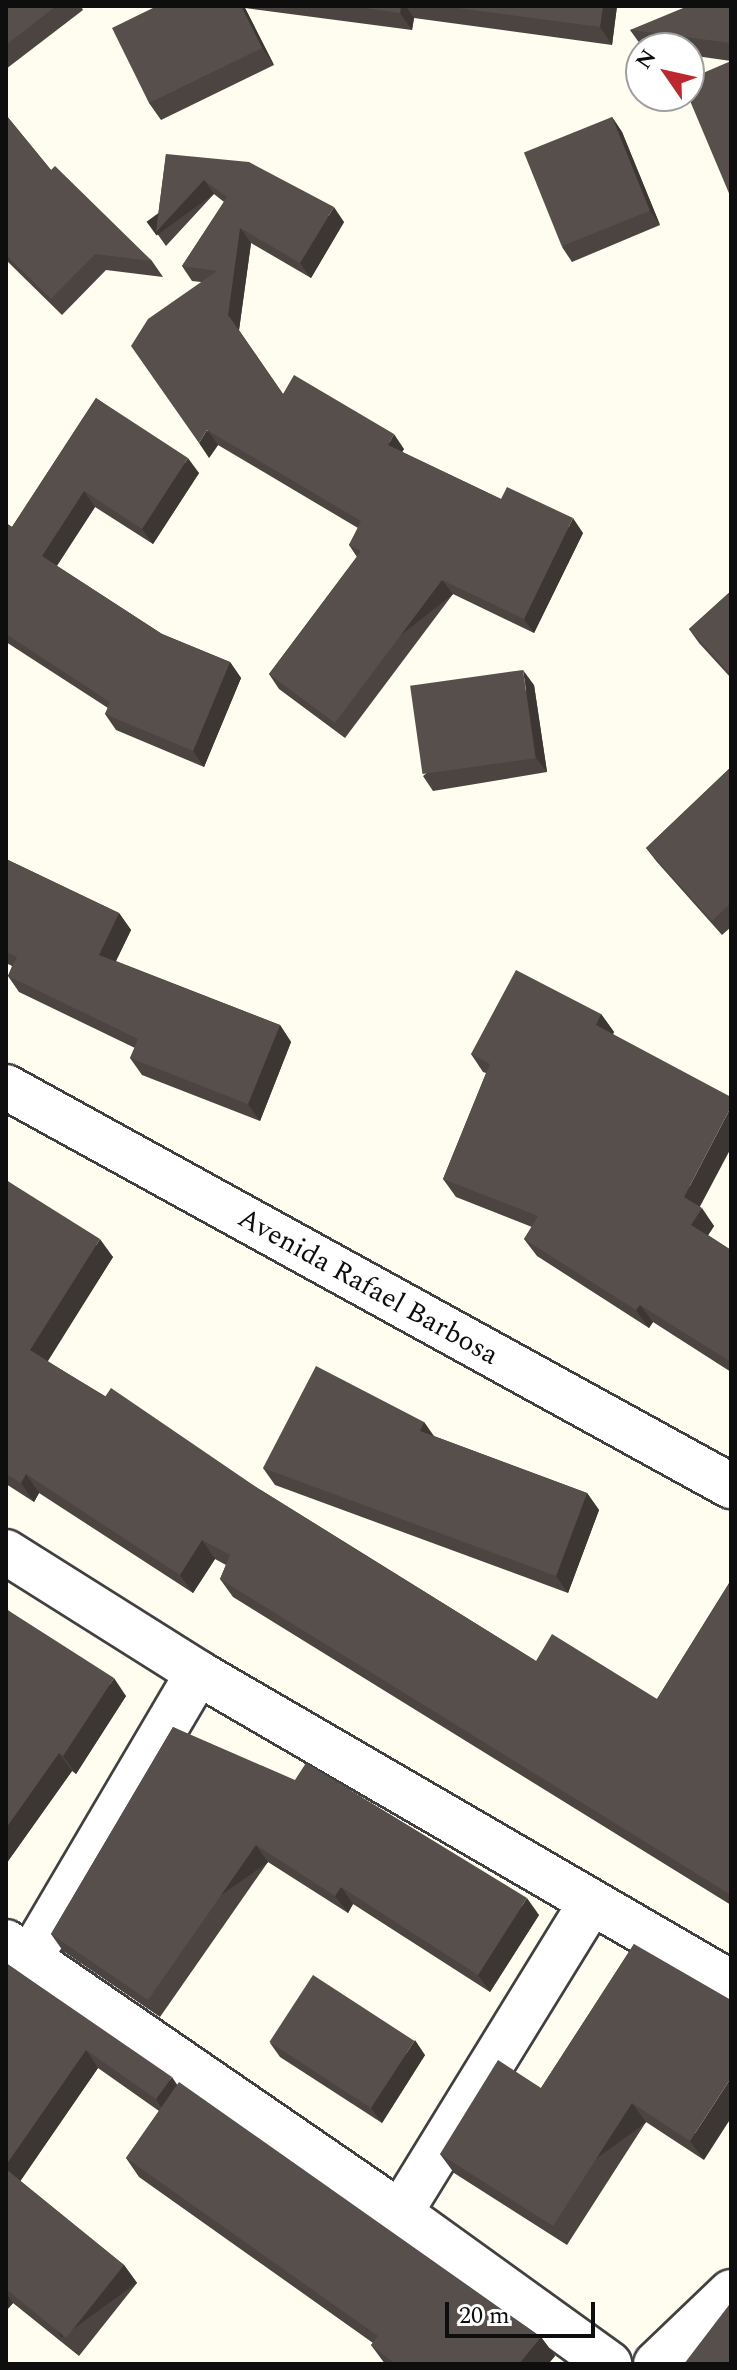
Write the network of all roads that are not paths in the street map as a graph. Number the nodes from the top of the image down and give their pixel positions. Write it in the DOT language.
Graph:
graph roads {
  1 [pos="6,1087"];
  2 [pos="731,1486"];
  3 [pos="6,1552"];
  4 [pos="198,1673"];
  5 [pos="591,1902"];
  6 [pos="18,1950"];
  7 [pos="731,1983"];
  8 [pos="400,2213"];
  9 [pos="731,2292"];
  10 [pos="609,2364"];
  11 [pos="656,2364"];
  1 -- 2 [label="street, Avenida Rafael Barbosa"];
  3 -- 4 [label="street"];
  4 -- 5 [label="street"];
  4 -- 6 [label="street"];
  5 -- 7 [label="street"];
  5 -- 8 [label="street"];
  6 -- 8 [label="street"];
  8 -- 10 [label="street"];
  9 -- 11 [label="street"];
}
